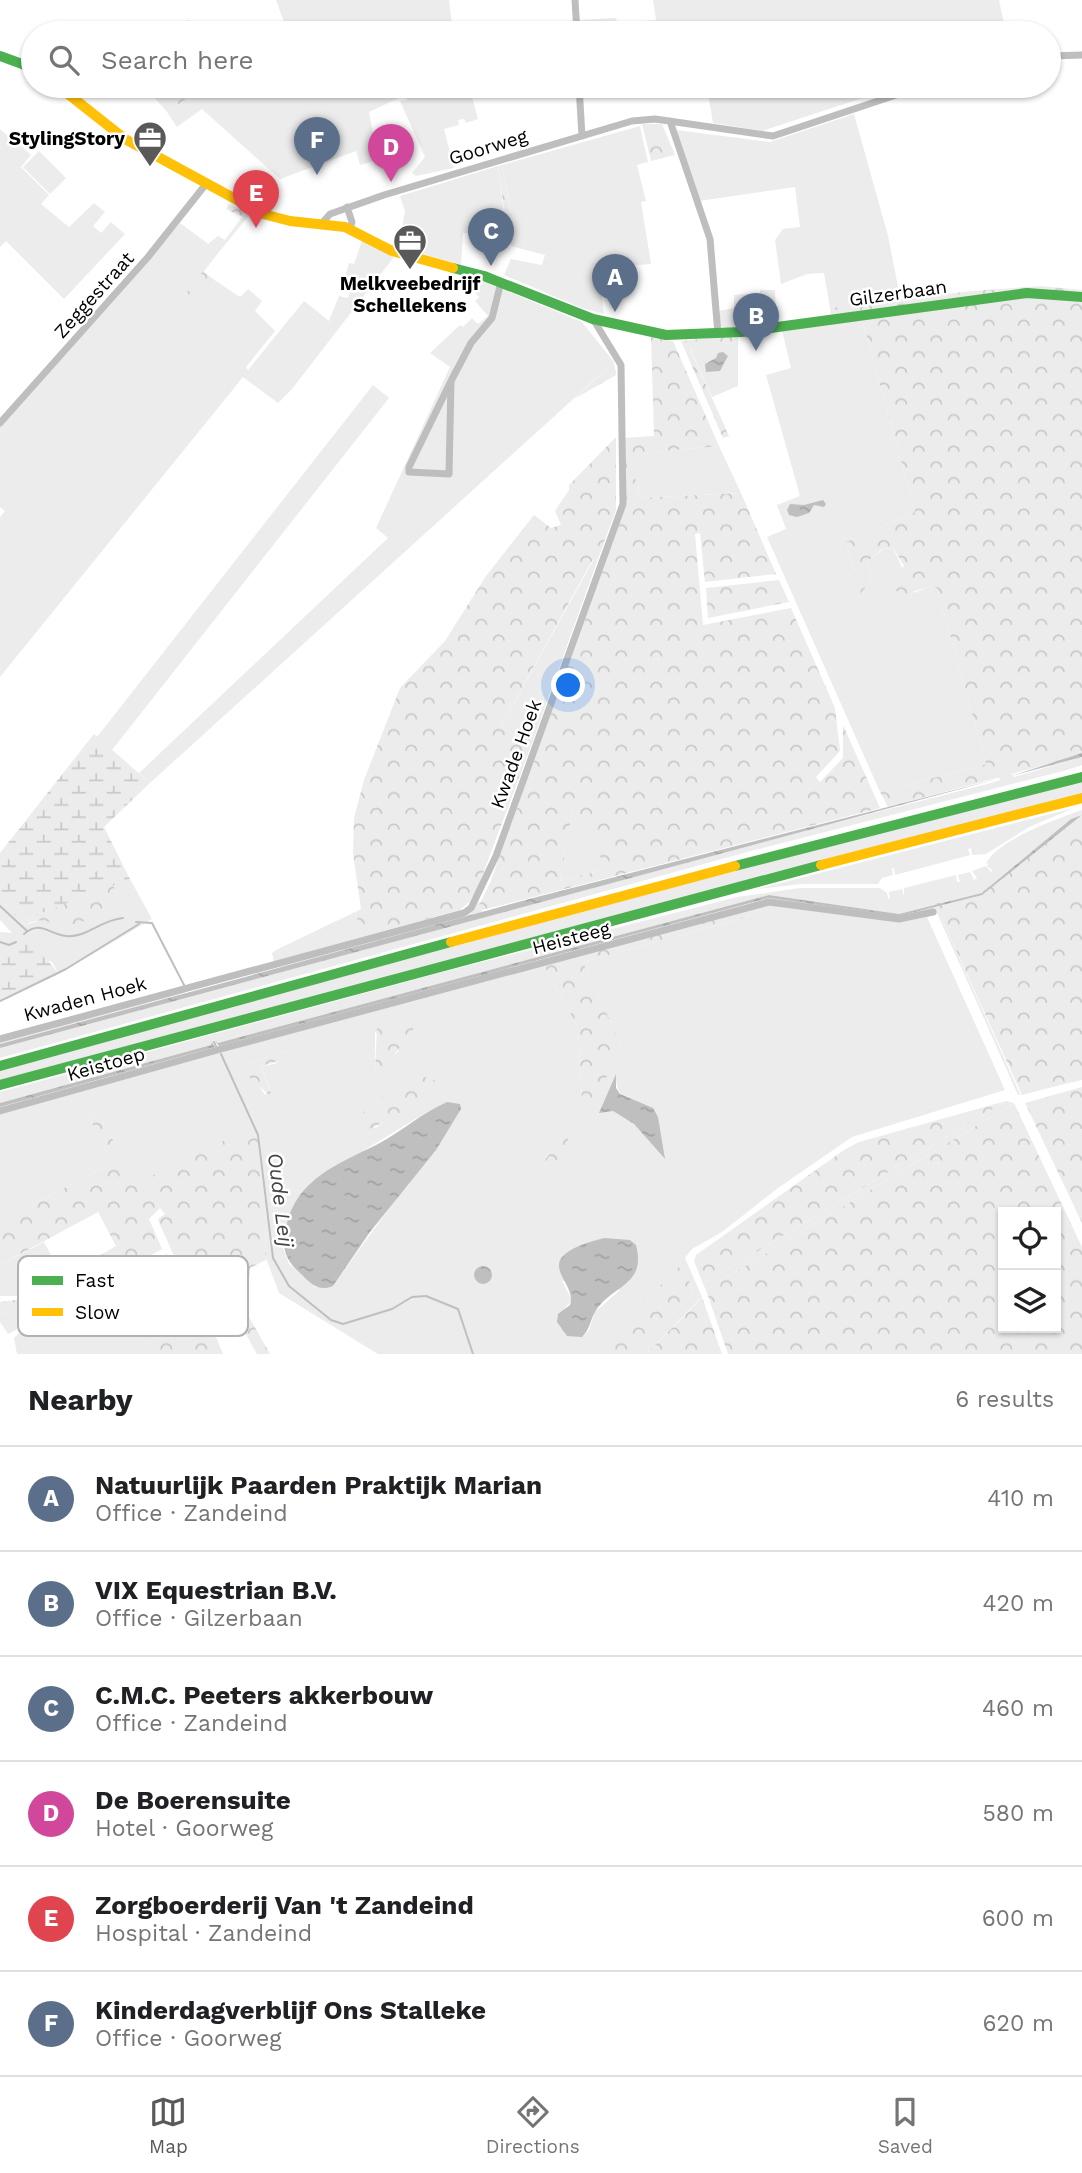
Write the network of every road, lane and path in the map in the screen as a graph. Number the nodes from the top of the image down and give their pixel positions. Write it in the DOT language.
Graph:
graph roads {
  1 [pos="575,0"];
  2 [pos="576,21"];
  3 [pos="1082,55"];
  4 [pos="0,56"];
  5 [pos="1061,56"];
  6 [pos="21,64"];
  7 [pos="73,98"];
  8 [pos="580,98"];
  9 [pos="887,98"];
  10 [pos="670,121"];
  11 [pos="582,136"];
  12 [pos="206,184"];
  13 [pos="347,207"];
  14 [pos="322,223"];
  15 [pos="350,229"];
  16 [pos="501,282"];
  17 [pos="1082,297"];
  18 [pos="593,319"];
  19 [pos="718,334"];
  20 [pos="451,381"];
  21 [pos="0,423"];
  22 [pos="1082,777"];
  23 [pos="1082,798"];
  24 [pos="933,912"];
  25 [pos="178,990"];
  26 [pos="0,1039"];
  27 [pos="221,1048"];
  28 [pos="0,1066"];
  29 [pos="0,1085"];
  30 [pos="0,1111"];
  1 -- 2 [label="street"];
  3 -- 5 [label="street"];
  4 -- 6 [label="main road"];
  7 -- 12 [label="main road, Gilzerbaan"];
  8 -- 11 [label="street"];
  9 -- 10 [label="street, Goorweg"];
  10 -- 11 [label="street, Goorweg"];
  10 -- 19 [label="street"];
  11 -- 13 [label="street, Goorweg"];
  12 -- 14 [label="main road, Gilzerbaan"];
  12 -- 21 [label="street, Zeggestraat"];
  13 -- 14 [label="street, Goorweg"];
  13 -- 15 [label="street"];
  14 -- 15 [label="main road, Gilzerbaan"];
  15 -- 16 [label="main road, Gilzerbaan"];
  16 -- 18 [label="main road, Gilzerbaan"];
  16 -- 20 [label="street"];
  17 -- 19 [label="main road, Gilzerbaan"];
  18 -- 19 [label="main road, Gilzerbaan"];
  18 -- 25 [label="street, Kwade Hoek"];
  20 -- 20 [label="street"];
  22 -- 28 [label="main road"];
  23 -- 29 [label="main road"];
  24 -- 27 [label="street, Heisteeg"];
  25 -- 26 [label="street, Kwaden Hoek"];
  27 -- 30 [label="street, Keistoep"];
}
